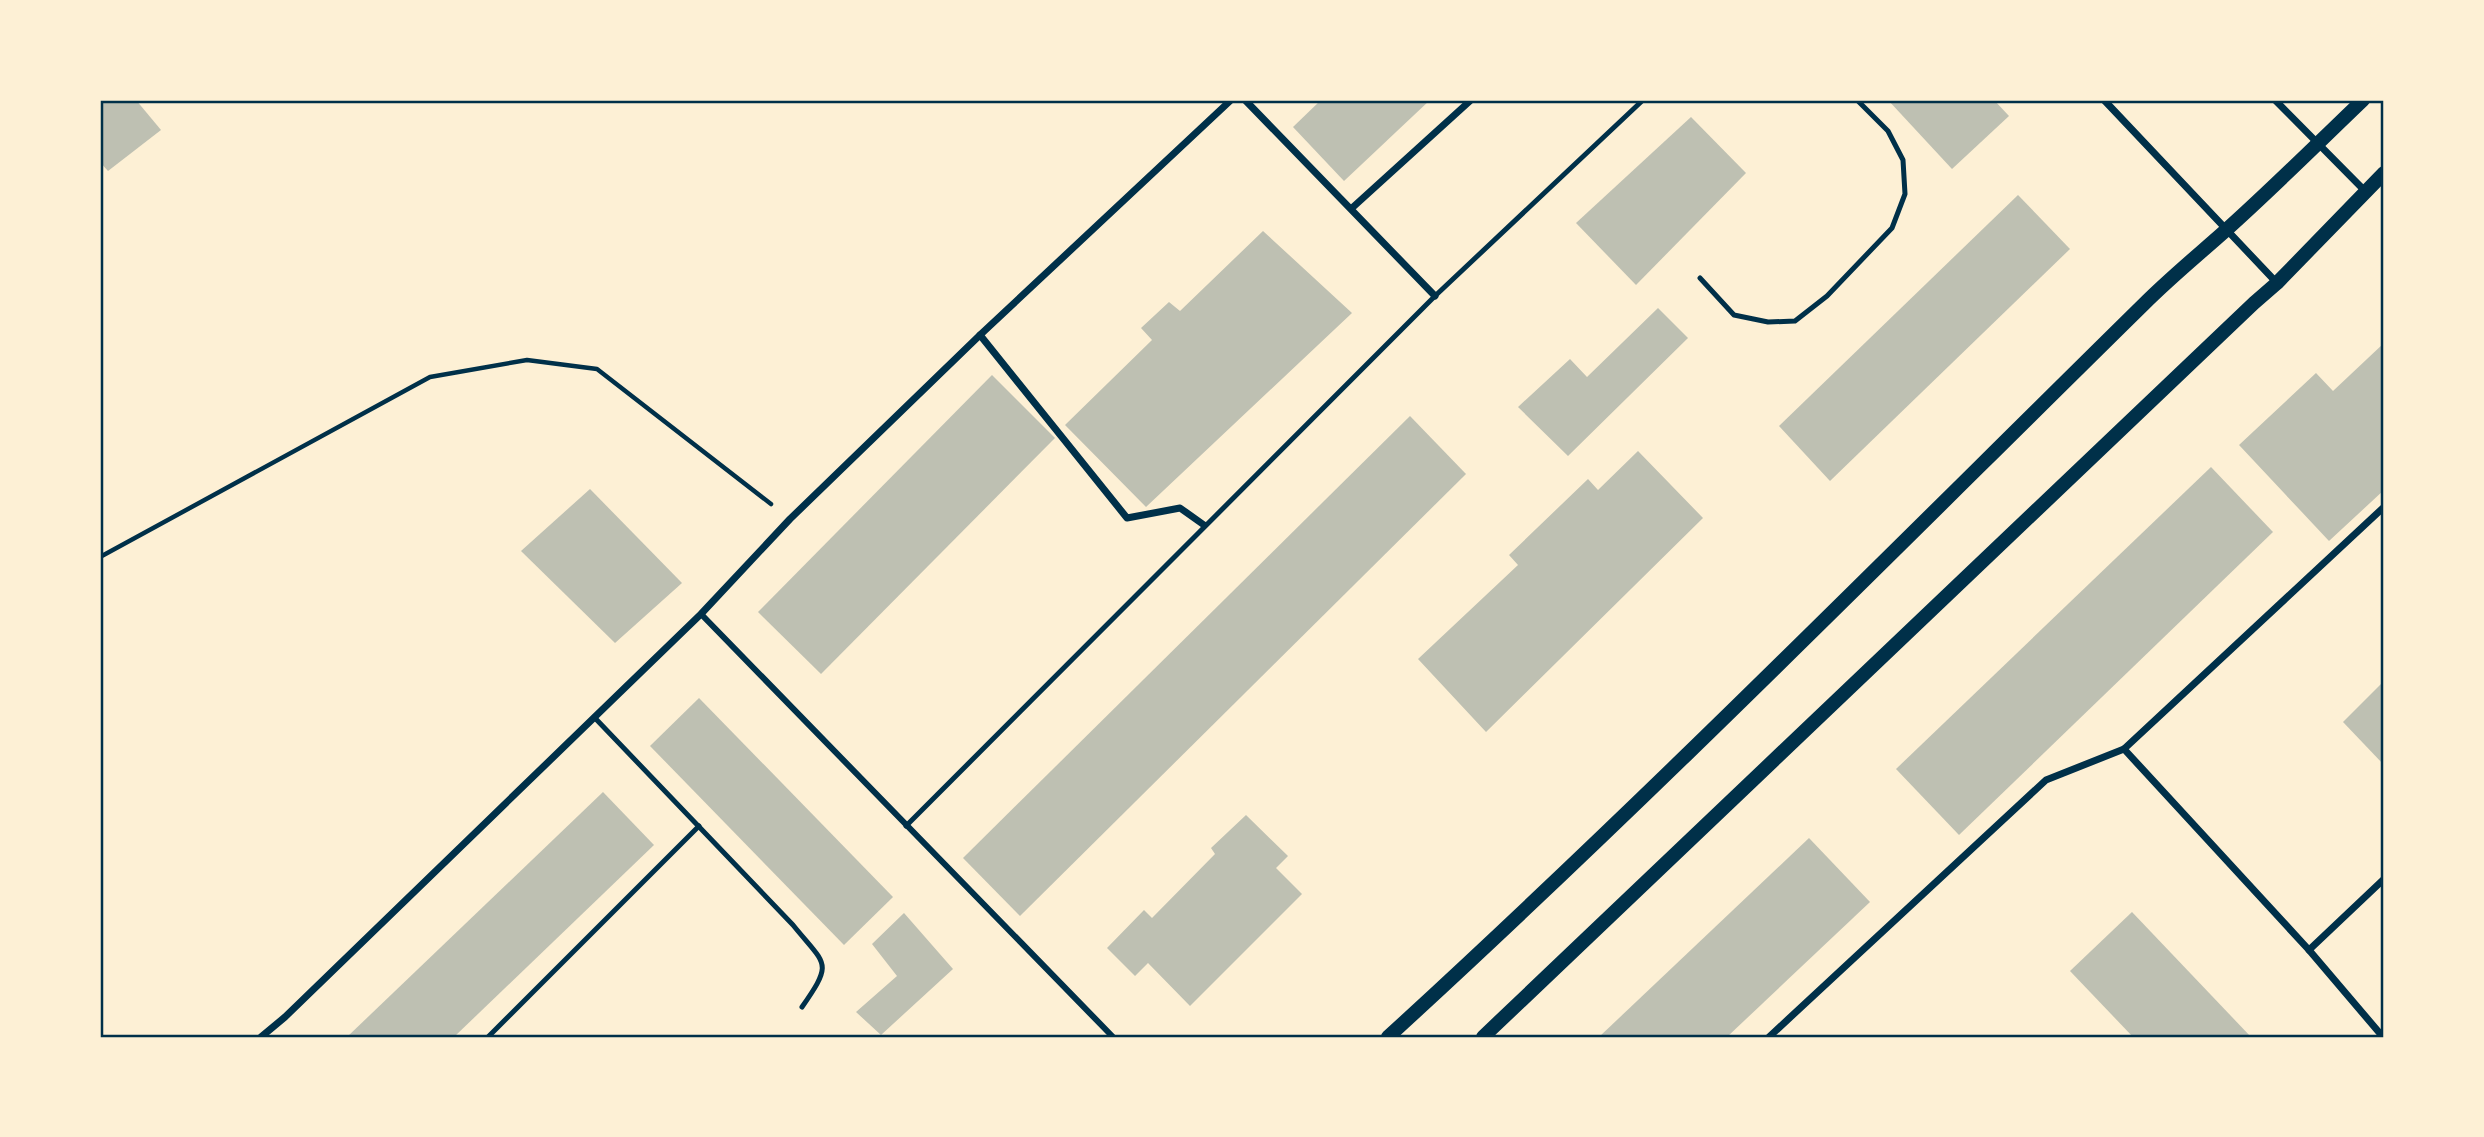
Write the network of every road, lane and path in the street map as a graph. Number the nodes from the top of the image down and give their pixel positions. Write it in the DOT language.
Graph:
graph roads {
  1 [pos="1231,100"];
  2 [pos="1245,100"];
  3 [pos="1471,100"];
  4 [pos="1643,100"];
  5 [pos="1857,100"];
  6 [pos="2104,100"];
  7 [pos="2275,100"];
  8 [pos="2363,100"];
  9 [pos="2317,144"];
  10 [pos="2384,173"];
  11 [pos="2365,191"];
  12 [pos="1352,208"];
  13 [pos="2226,230"];
  14 [pos="1700,278"];
  15 [pos="2277,283"];
  16 [pos="1436,296"];
  17 [pos="980,335"];
  18 [pos="2384,506"];
  19 [pos="790,519"];
  20 [pos="1204,525"];
  21 [pos="100,557"];
  22 [pos="701,614"];
  23 [pos="594,718"];
  24 [pos="2124,749"];
  25 [pos="906,826"];
  26 [pos="699,827"];
  27 [pos="2384,879"];
  28 [pos="2309,950"];
  29 [pos="802,1007"];
  30 [pos="261,1037"];
  31 [pos="488,1037"];
  32 [pos="1113,1037"];
  33 [pos="1388,1037"];
  34 [pos="1483,1037"];
  35 [pos="1769,1037"];
  36 [pos="2382,1037"];
  1 -- 17 [label="street"];
  2 -- 12 [label="street"];
  3 -- 12 [label="street"];
  4 -- 16 [label="lane"];
  5 -- 14 [label="lane"];
  6 -- 13 [label="street"];
  7 -- 9 [label="street"];
  8 -- 9 [label="main road"];
  9 -- 11 [label="street"];
  9 -- 13 [label="main road"];
  10 -- 11 [label="main road"];
  11 -- 15 [label="main road"];
  12 -- 16 [label="street"];
  13 -- 15 [label="street"];
  13 -- 33 [label="main road"];
  15 -- 34 [label="main road"];
  16 -- 20 [label="lane"];
  17 -- 19 [label="street"];
  17 -- 20 [label="street"];
  18 -- 24 [label="street"];
  19 -- 21 [label="path"];
  19 -- 22 [label="street"];
  20 -- 25 [label="lane"];
  22 -- 23 [label="street"];
  22 -- 25 [label="street"];
  23 -- 26 [label="lane"];
  23 -- 30 [label="street"];
  24 -- 28 [label="street"];
  24 -- 35 [label="street"];
  25 -- 32 [label="street"];
  26 -- 29 [label="lane"];
  26 -- 31 [label="lane"];
  27 -- 28 [label="street"];
  28 -- 36 [label="street"];
}
